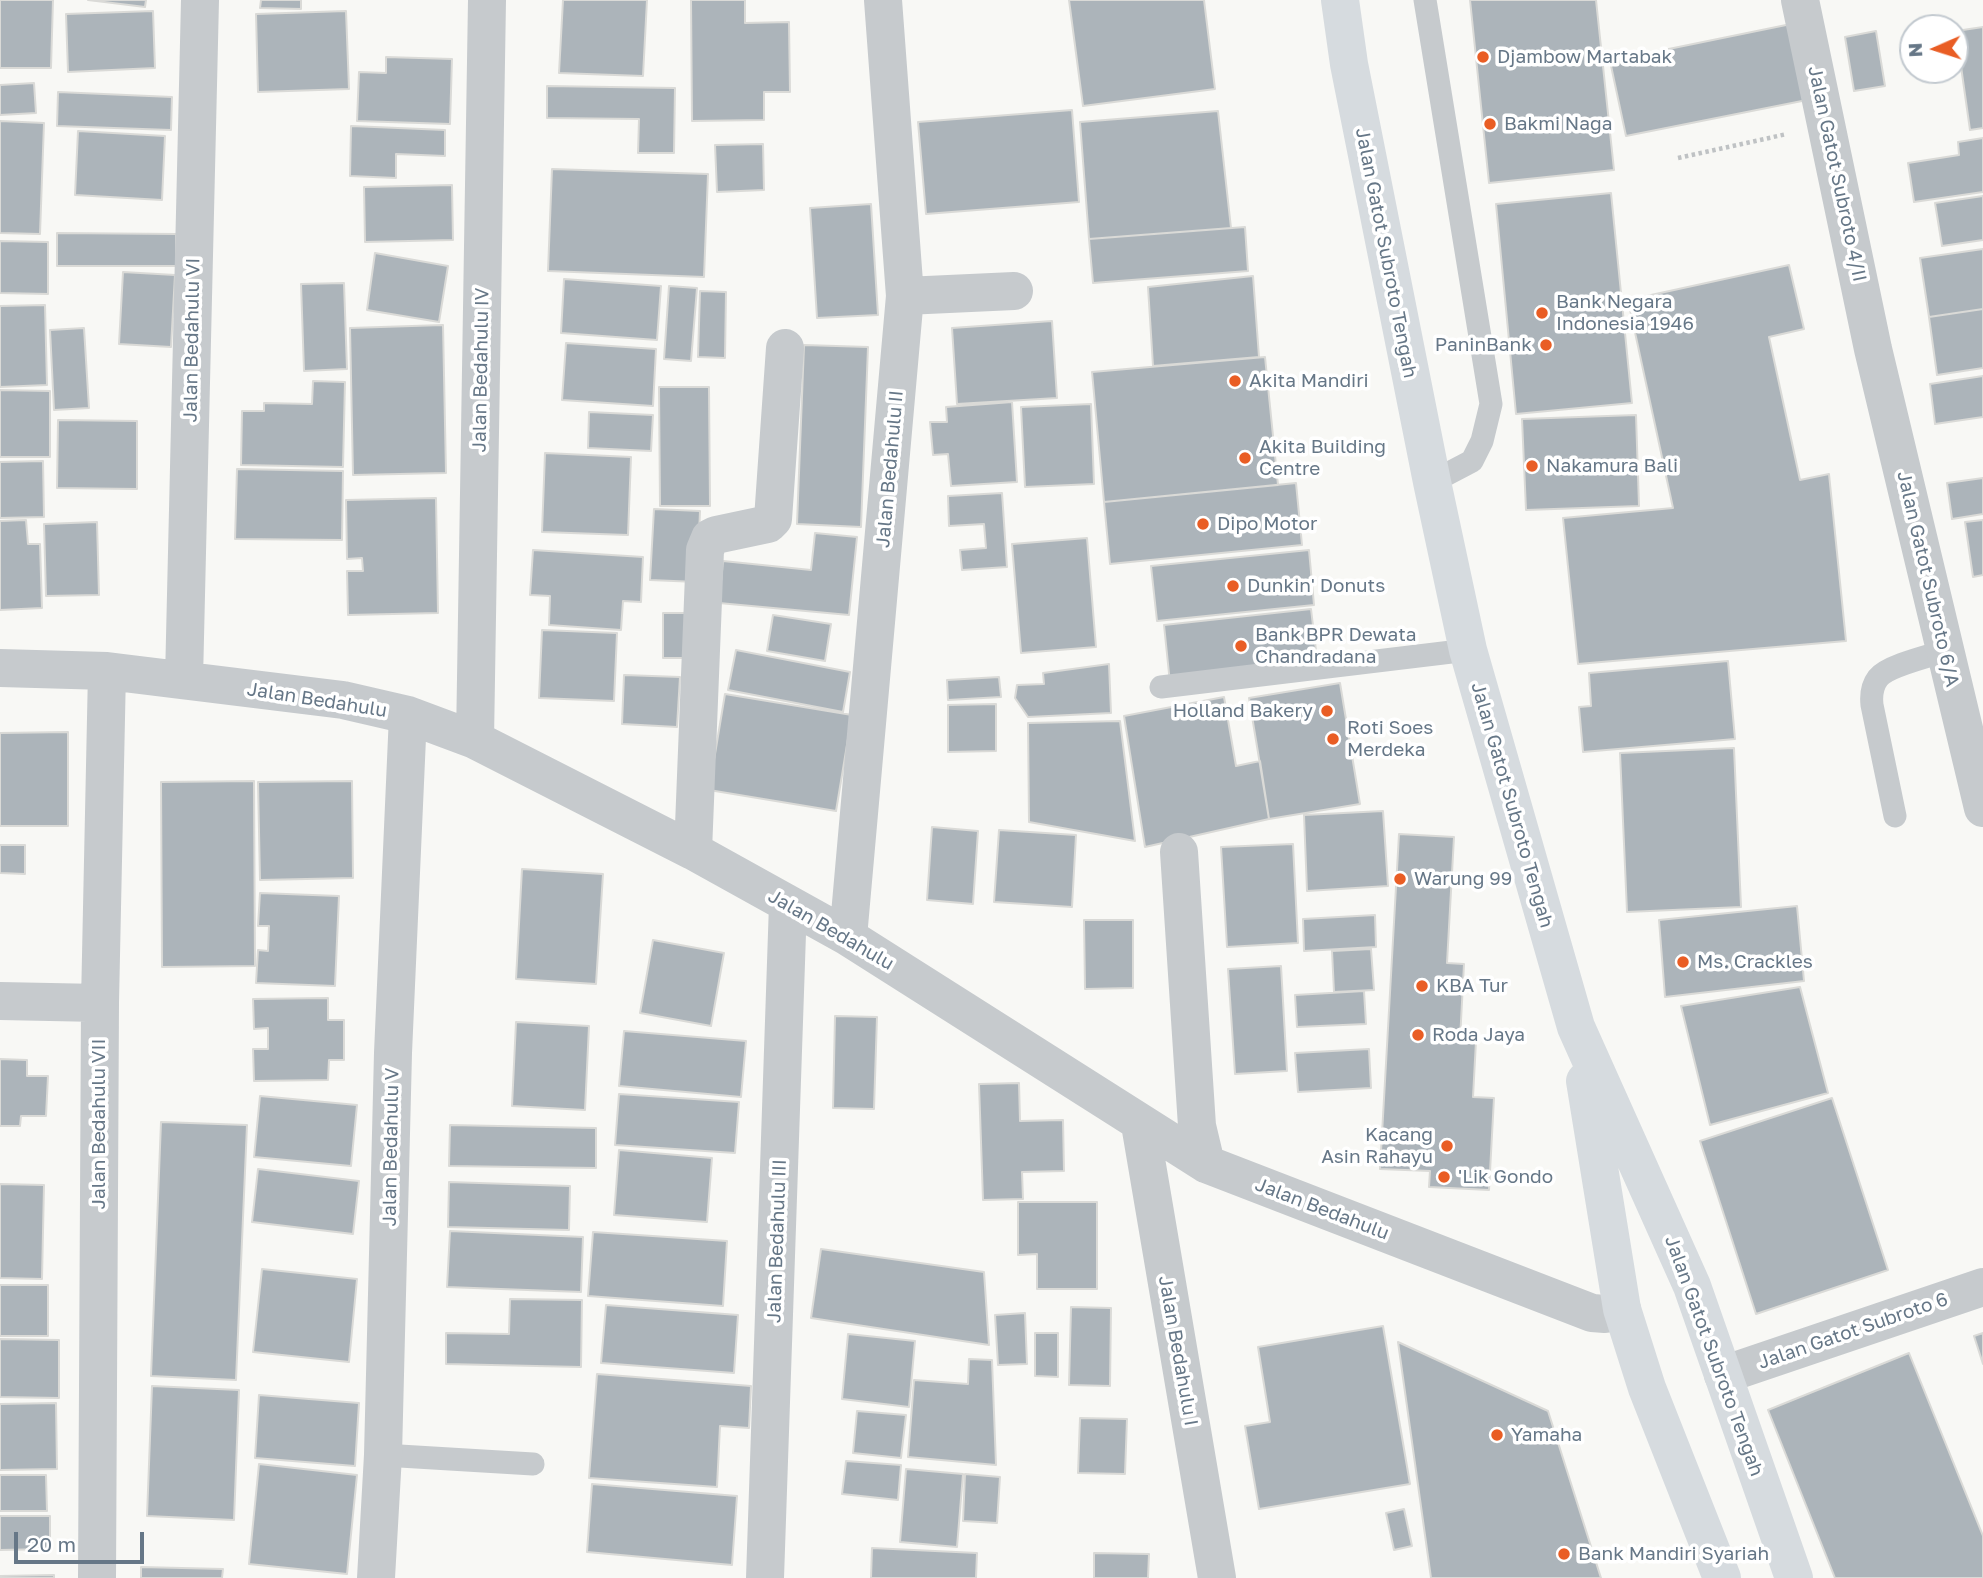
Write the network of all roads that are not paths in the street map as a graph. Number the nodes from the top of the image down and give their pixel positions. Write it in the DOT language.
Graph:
graph roads {
  1 [pos="200,0"];
  2 [pos="487,0"];
  3 [pos="883,0"];
  4 [pos="1340,0"];
  5 [pos="1425,0"];
  6 [pos="1800,0"];
  7 [pos="1014,291"];
  8 [pos="905,296"];
  9 [pos="785,348"];
  10 [pos="1873,349"];
  11 [pos="1432,482"];
  12 [pos="1468,650"];
  13 [pos="1945,651"];
  14 [pos="0,668"];
  15 [pos="107,671"];
  16 [pos="184,681"];
  17 [pos="1161,687"];
  18 [pos="408,715"];
  19 [pos="475,740"];
  20 [pos="1983,808"];
  21 [pos="1895,816"];
  22 [pos="693,851"];
  23 [pos="1179,852"];
  24 [pos="788,904"];
  25 [pos="848,937"];
  26 [pos="0,1001"];
  27 [pos="100,1003"];
  28 [pos="1576,1027"];
  29 [pos="1140,1124"];
  30 [pos="1206,1164"];
  31 [pos="1983,1287"];
  32 [pos="1622,1309"];
  33 [pos="1723,1375"];
  34 [pos="383,1455"];
  35 [pos="533,1464"];
  36 [pos="97,1578"];
  37 [pos="376,1578"];
  38 [pos="765,1578"];
  39 [pos="1217,1578"];
  40 [pos="1722,1578"];
  41 [pos="1794,1578"];
  1 -- 16 [label="street, Jalan Bedahulu VI"];
  2 -- 19 [label="street, Jalan Bedahulu IV"];
  3 -- 8 [label="street, Jalan Bedahulu II"];
  4 -- 11 [label="highway, Jalan Gatot Subroto Tengah"];
  5 -- 11 [label="lane"];
  6 -- 10 [label="street, Jalan Gatot Subroto 4/II"];
  7 -- 8 [label="street"];
  8 -- 25 [label="street, Jalan Bedahulu II"];
  9 -- 22 [label="street"];
  10 -- 13 [label="street, Jalan Gatot Subroto 6/A"];
  11 -- 12 [label="highway, Jalan Gatot Subroto Tengah"];
  12 -- 17 [label="lane"];
  12 -- 28 [label="highway, Jalan Gatot Subroto Tengah"];
  13 -- 20 [label="street, Jalan Gatot Subroto 6/A"];
  13 -- 21 [label="lane"];
  14 -- 15 [label="street, Jalan Bedahulu"];
  15 -- 16 [label="street, Jalan Bedahulu"];
  15 -- 27 [label="street, Jalan Bedahulu VII"];
  16 -- 18 [label="street, Jalan Bedahulu"];
  18 -- 19 [label="street, Jalan Bedahulu"];
  18 -- 34 [label="street, Jalan Bedahulu V"];
  19 -- 22 [label="street, Jalan Bedahulu"];
  22 -- 24 [label="street, Jalan Bedahulu"];
  23 -- 30 [label="street"];
  24 -- 25 [label="street, Jalan Bedahulu"];
  24 -- 38 [label="street, Jalan Bedahulu III"];
  25 -- 29 [label="street, Jalan Bedahulu"];
  26 -- 27 [label="street"];
  27 -- 36 [label="street, Jalan Bedahulu VII"];
  28 -- 32 [label="highway"];
  28 -- 33 [label="highway, Jalan Gatot Subroto Tengah"];
  29 -- 30 [label="street, Jalan Bedahulu"];
  29 -- 39 [label="street, Jalan Bedahulu I"];
  30 -- 32 [label="street, Jalan Bedahulu"];
  31 -- 33 [label="street, Jalan Gatot Subroto 6"];
  32 -- 40 [label="highway"];
  33 -- 41 [label="highway, Jalan Gatot Subroto Tengah"];
  34 -- 35 [label="lane"];
  34 -- 37 [label="street, Jalan Bedahulu V"];
}
